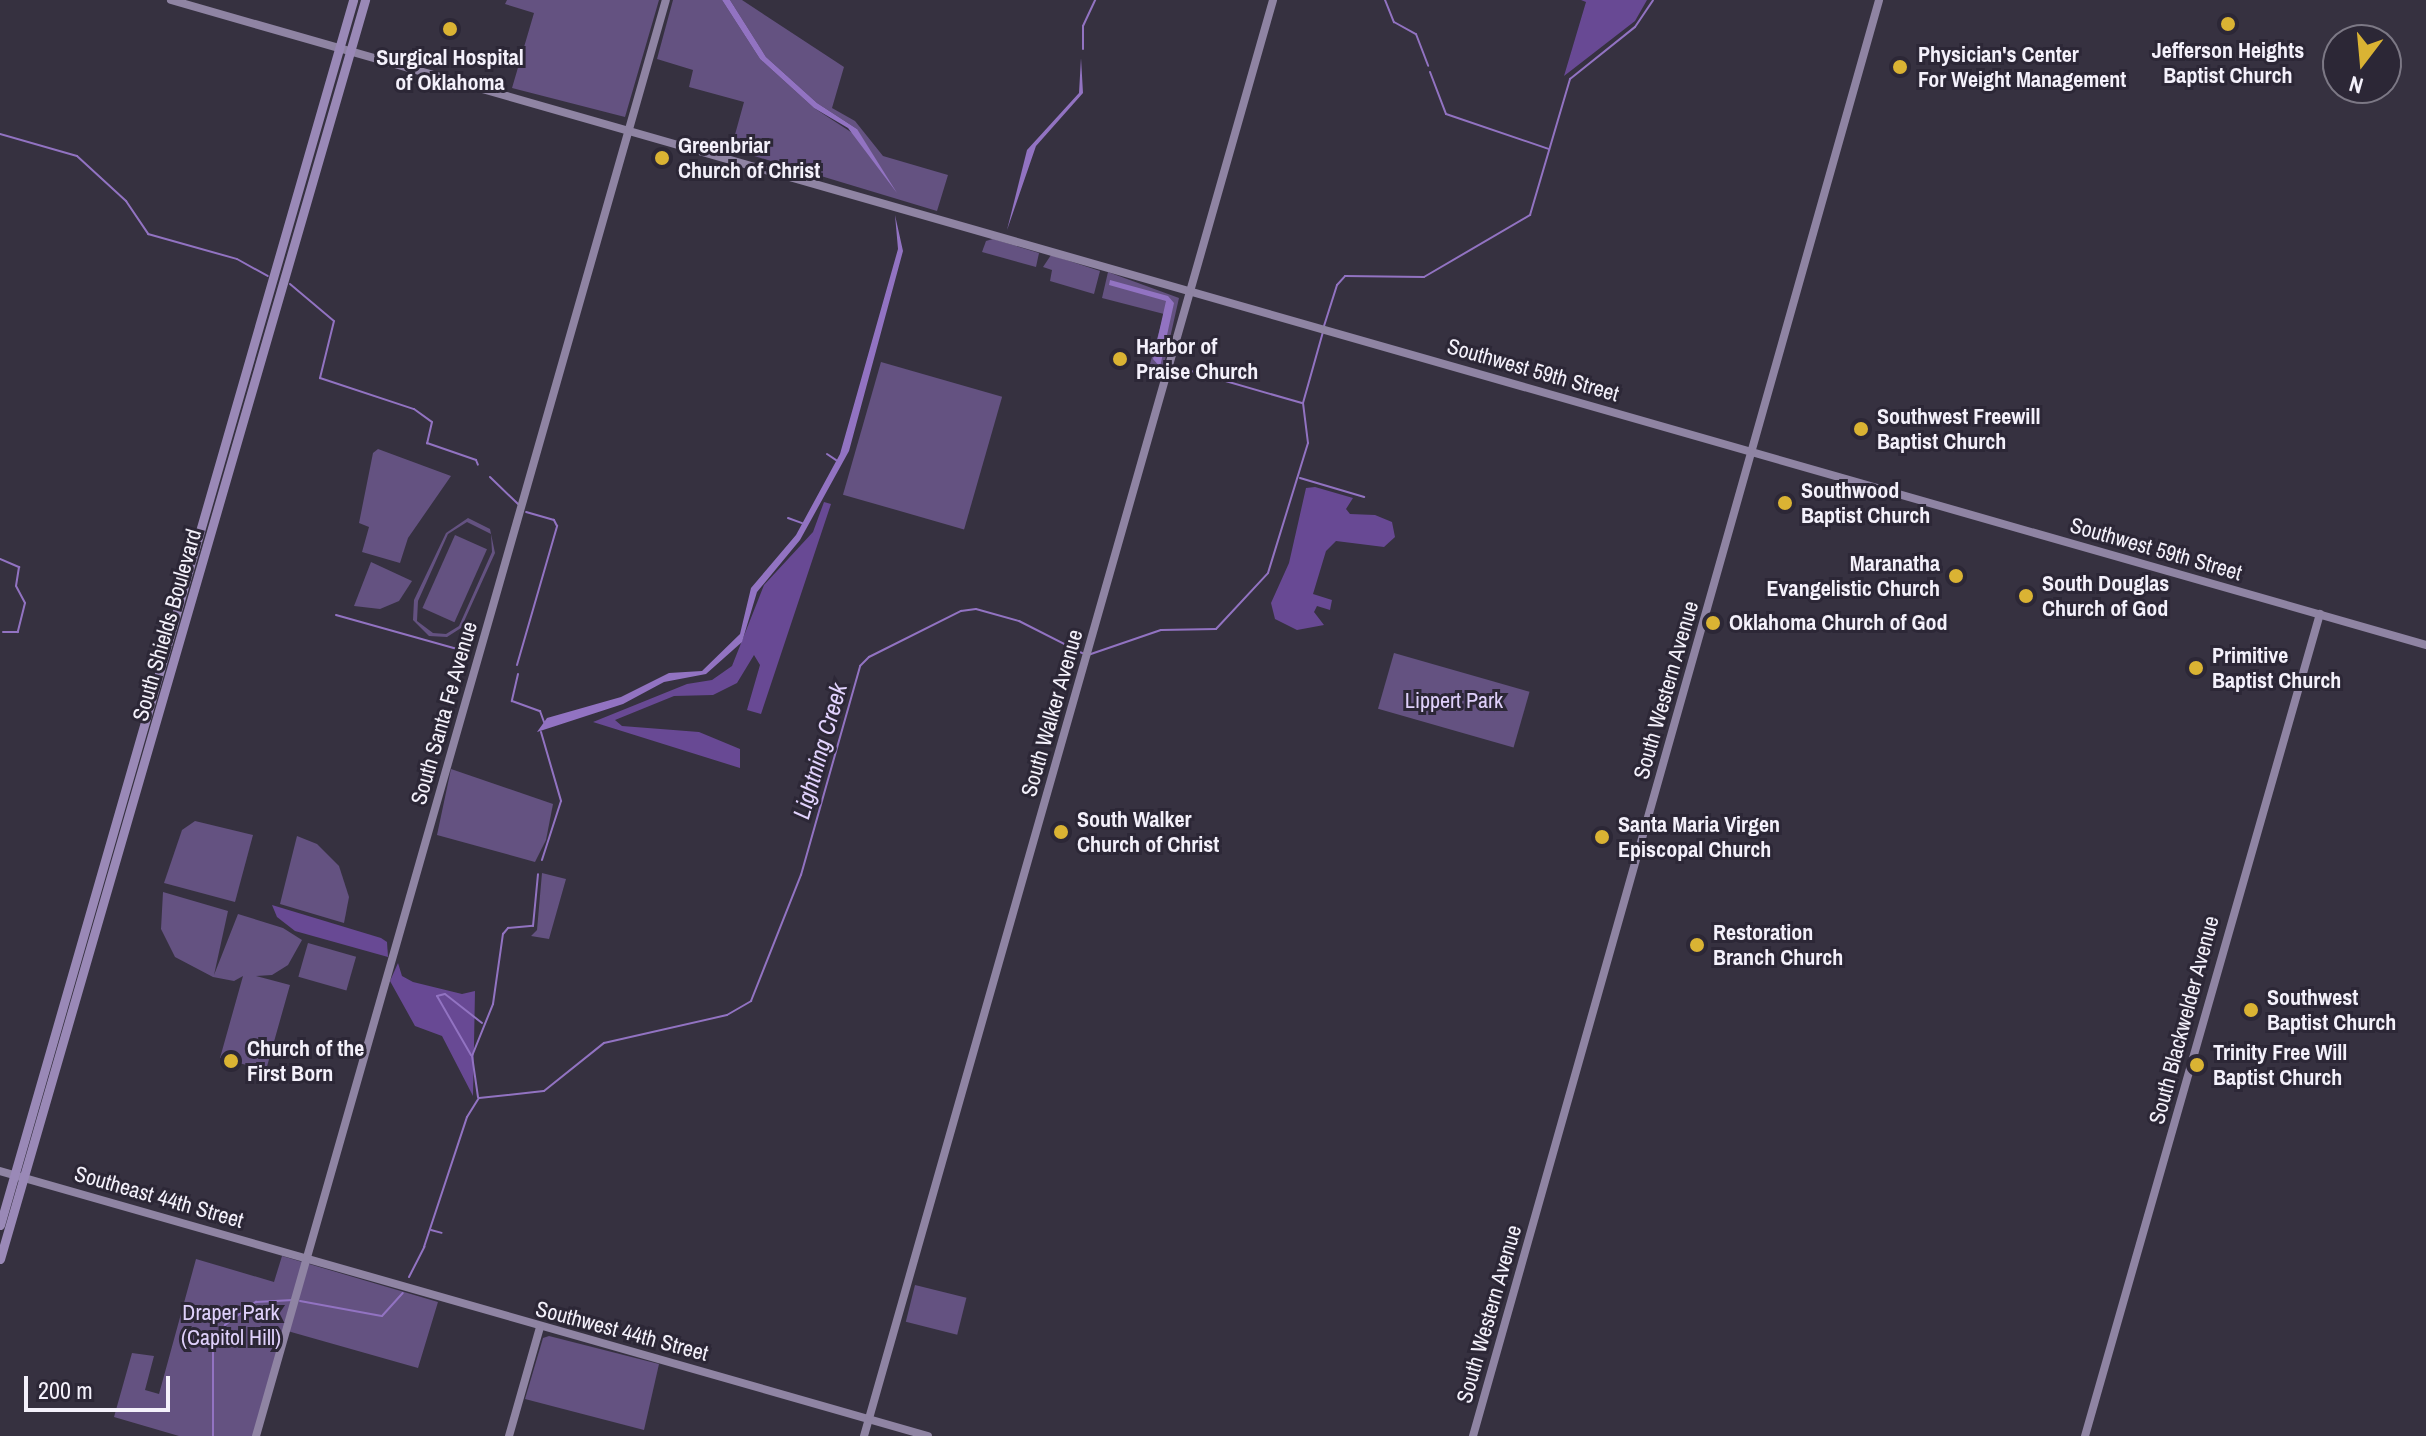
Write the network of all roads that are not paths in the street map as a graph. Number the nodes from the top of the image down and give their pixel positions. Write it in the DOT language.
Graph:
graph roads {
  1 [pos="171,0"];
  2 [pos="353,0"];
  3 [pos="365,0"];
  4 [pos="666,0"];
  5 [pos="1273,0"];
  6 [pos="1879,0"];
  7 [pos="340,48"];
  8 [pos="351,50"];
  9 [pos="630,128"];
  10 [pos="1190,290"];
  11 [pos="1752,453"];
  12 [pos="2320,614"];
  13 [pos="2426,645"];
  14 [pos="0,1171"];
  15 [pos="19,1176"];
  16 [pos="0,1225"];
  17 [pos="308,1257"];
  18 [pos="0,1259"];
  19 [pos="540,1327"];
  20 [pos="869,1419"];
  21 [pos="256,1436"];
  22 [pos="509,1436"];
  23 [pos="864,1436"];
  24 [pos="928,1436"];
  25 [pos="1473,1436"];
  26 [pos="2085,1436"];
  1 -- 7 [label="main road, Southwest 59th Street"];
  2 -- 7 [label="main road, South Shields Boulevard"];
  3 -- 8 [label="main road, South Shields Boulevard"];
  4 -- 9 [label="main road, South Santa Fe Avenue"];
  5 -- 10 [label="main road, South Walker Avenue"];
  6 -- 11 [label="main road, South Western Avenue"];
  7 -- 8 [label="main road, Southwest 59th Street"];
  7 -- 15 [label="main road, South Shields Boulevard"];
  8 -- 9 [label="main road, Southwest 59th Street"];
  8 -- 15 [label="main road, South Shields Boulevard"];
  9 -- 10 [label="main road, Southwest 59th Street"];
  9 -- 17 [label="main road, South Santa Fe Avenue"];
  10 -- 11 [label="main road, Southwest 59th Street"];
  10 -- 20 [label="main road, South Walker Avenue"];
  11 -- 12 [label="main road, Southwest 59th Street"];
  11 -- 25 [label="main road, South Western Avenue"];
  12 -- 13 [label="main road, Southwest 59th Street"];
  12 -- 26 [label="main road, South Blackwelder Avenue"];
  14 -- 15 [label="main road, Southeast 44th Street"];
  15 -- 16 [label="main road, South Shields Boulevard"];
  15 -- 17 [label="main road, Southeast 44th Street"];
  15 -- 18 [label="main road, South Shields Boulevard"];
  17 -- 19 [label="main road, Southwest 44th Street"];
  17 -- 21 [label="main road, South Santa Fe Avenue"];
  19 -- 20 [label="main road, Southwest 44th Street"];
  19 -- 22 [label="main road"];
  20 -- 23 [label="main road, South Walker Avenue"];
  20 -- 24 [label="main road, Southwest 44th Street"];
}
